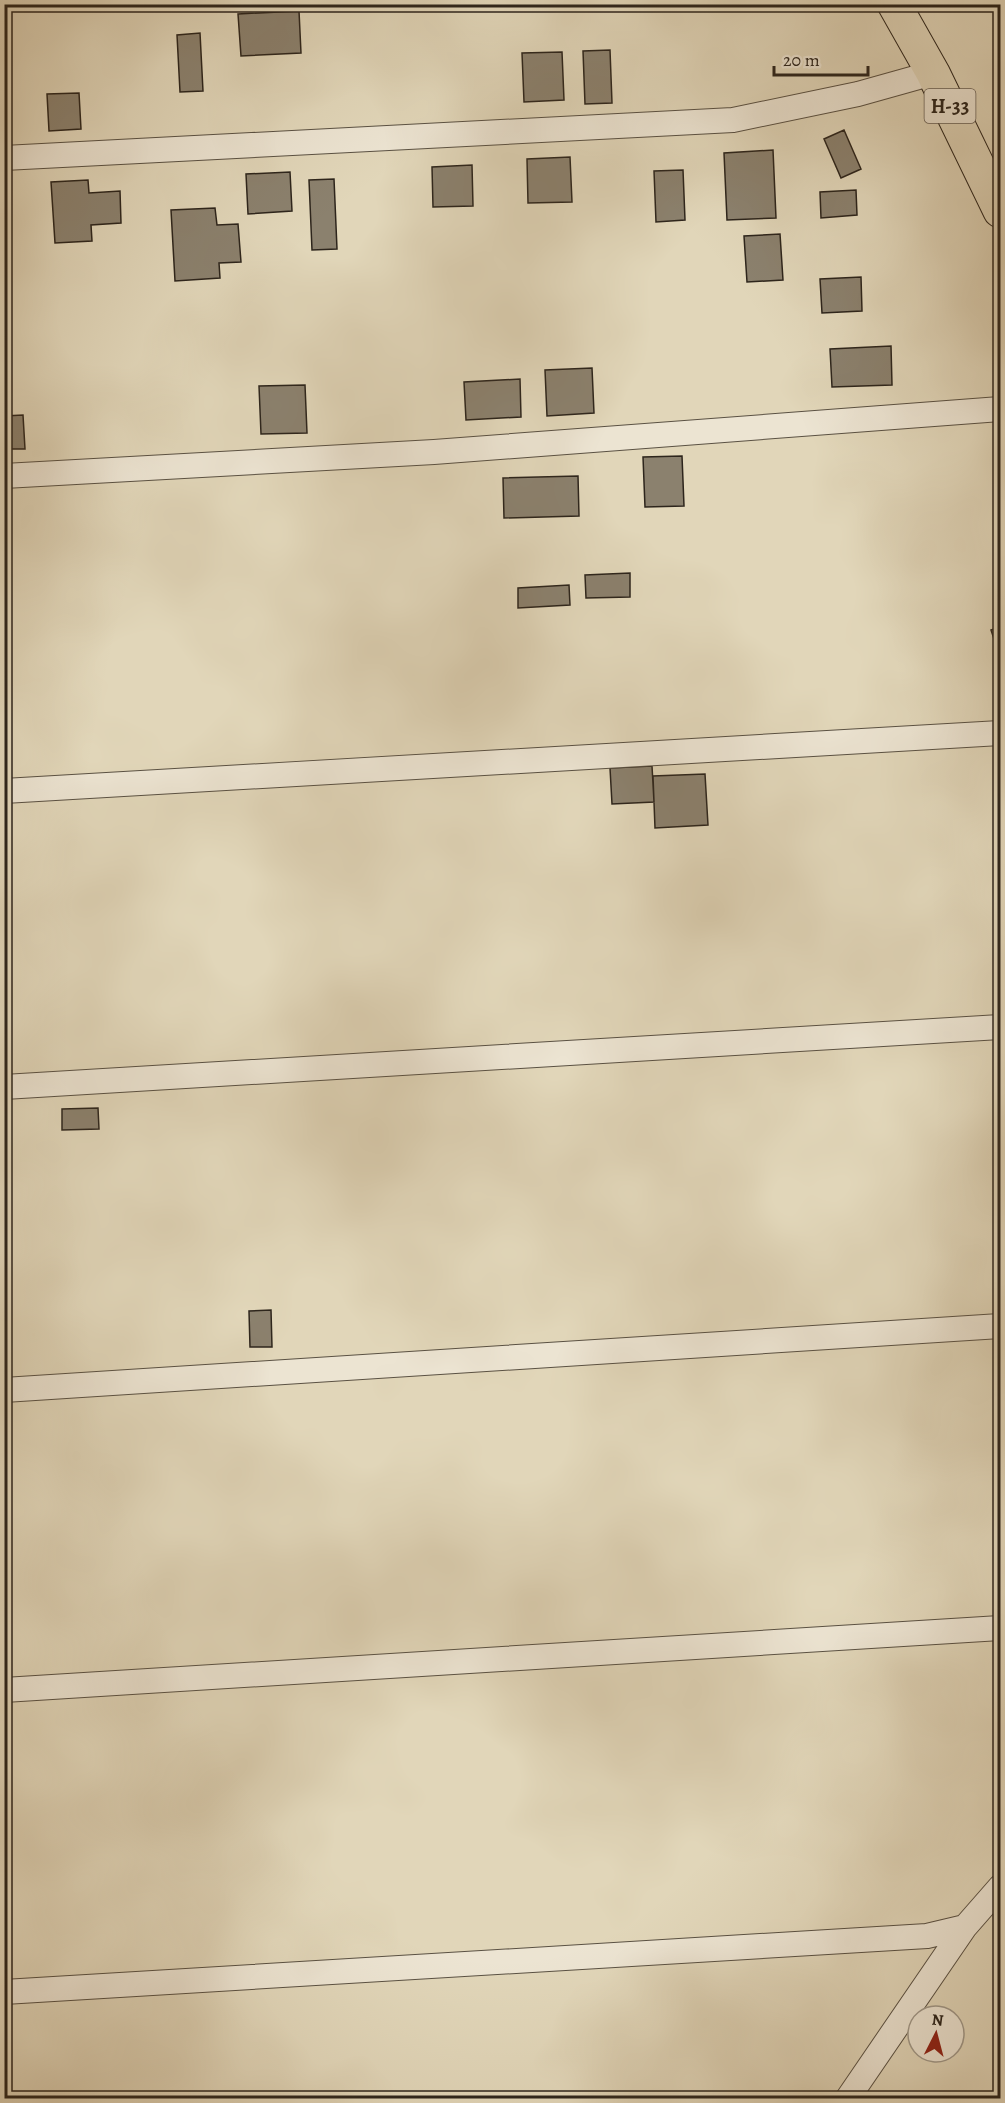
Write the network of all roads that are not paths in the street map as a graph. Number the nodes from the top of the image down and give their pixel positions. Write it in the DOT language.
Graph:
graph roads {
  1 [pos="894,4"];
  2 [pos="933,73"];
  3 [pos="4,158"];
  4 [pos="1000,211"];
  5 [pos="1000,409"];
  6 [pos="4,476"];
  7 [pos="1000,733"];
  8 [pos="4,791"];
  9 [pos="1000,1027"];
  10 [pos="4,1087"];
  11 [pos="1000,1326"];
  12 [pos="4,1390"];
  13 [pos="1000,1628"];
  14 [pos="4,1690"];
  15 [pos="1000,1887"];
  16 [pos="964,1927"];
  17 [pos="4,1992"];
  18 [pos="848,2098"];
  1 -- 2 [label="main road, Н-33"];
  2 -- 3 [label="street"];
  2 -- 4 [label="main road, Н-33"];
  5 -- 6 [label="street"];
  7 -- 8 [label="street"];
  9 -- 10 [label="street"];
  11 -- 12 [label="street"];
  13 -- 14 [label="street"];
  15 -- 16 [label="street"];
  16 -- 17 [label="street"];
  16 -- 18 [label="street"];
}
